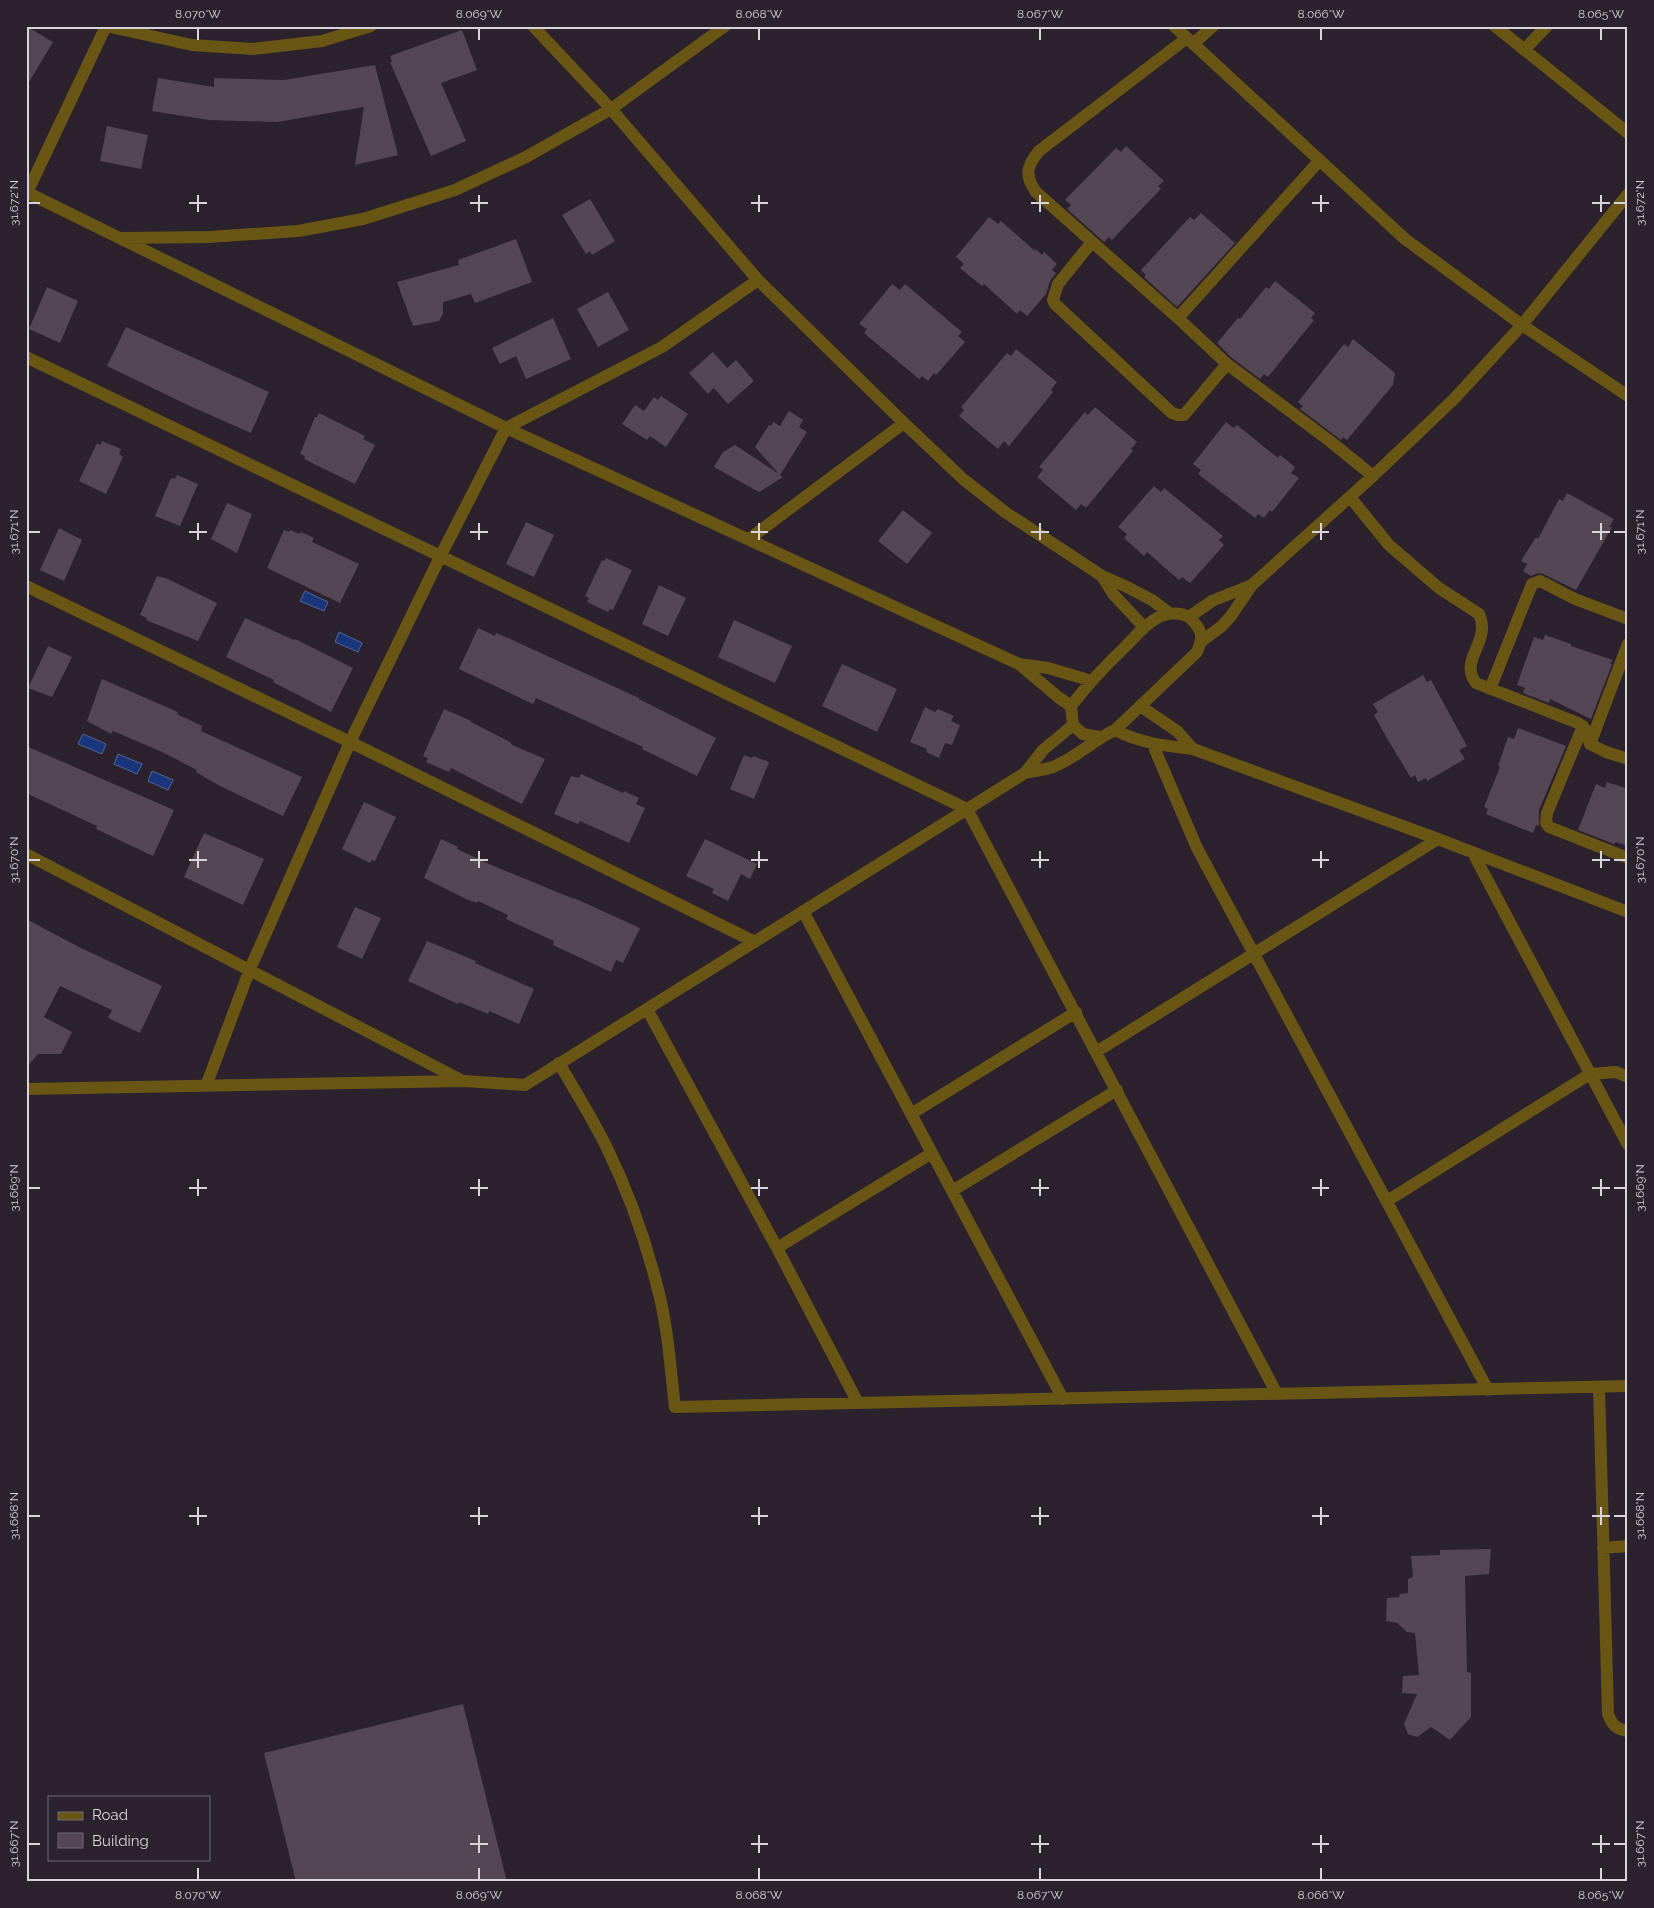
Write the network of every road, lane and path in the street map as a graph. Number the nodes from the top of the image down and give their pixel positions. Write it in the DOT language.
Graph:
graph roads {
  1 [pos="106,26"];
  2 [pos="371,26"];
  3 [pos="533,26"];
  4 [pos="724,26"];
  5 [pos="1174,26"];
  6 [pos="1212,26"];
  7 [pos="1496,26"];
  8 [pos="1547,26"];
  9 [pos="1190,41"];
  10 [pos="1524,50"];
  11 [pos="611,109"];
  12 [pos="1628,133"];
  13 [pos="1320,160"];
  14 [pos="27,193"];
  15 [pos="1628,194"];
  16 [pos="120,238"];
  17 [pos="1092,242"];
  18 [pos="758,280"];
  19 [pos="1178,318"];
  20 [pos="1522,325"];
  21 [pos="26,357"];
  22 [pos="1227,364"];
  23 [pos="1628,396"];
  24 [pos="904,423"];
  25 [pos="506,428"];
  26 [pos="1373,476"];
  27 [pos="1350,497"];
  28 [pos="749,539"];
  29 [pos="441,555"];
  30 [pos="1102,576"];
  31 [pos="1252,585"];
  32 [pos="26,586"];
  33 [pos="1169,613"];
  34 [pos="1189,616"];
  35 [pos="1628,619"];
  36 [pos="1144,627"];
  37 [pos="1202,640"];
  38 [pos="1628,644"];
  39 [pos="1019,664"];
  40 [pos="1092,681"];
  41 [pos="1490,689"];
  42 [pos="1071,706"];
  43 [pos="1140,706"];
  44 [pos="1073,726"];
  45 [pos="1583,726"];
  46 [pos="1115,730"];
  47 [pos="1100,737"];
  48 [pos="350,742"];
  49 [pos="1153,744"];
  50 [pos="1590,744"];
  51 [pos="1194,749"];
  52 [pos="1628,759"];
  53 [pos="1025,773"];
  54 [pos="967,809"];
  55 [pos="1438,839"];
  56 [pos="1474,853"];
  57 [pos="26,854"];
  58 [pos="1628,858"];
  59 [pos="803,911"];
  60 [pos="1628,912"];
  61 [pos="755,942"];
  62 [pos="1255,953"];
  63 [pos="250,969"];
  64 [pos="647,1009"];
  65 [pos="1076,1012"];
  66 [pos="1096,1052"];
  67 [pos="559,1063"];
  68 [pos="1590,1074"];
  69 [pos="1628,1077"];
  70 [pos="464,1081"];
  71 [pos="206,1086"];
  72 [pos="26,1089"];
  73 [pos="1117,1090"];
  74 [pos="911,1114"];
  75 [pos="1628,1145"];
  76 [pos="932,1153"];
  77 [pos="952,1191"];
  78 [pos="1387,1201"];
  79 [pos="777,1248"];
  80 [pos="1628,1386"];
  81 [pos="1599,1387"];
  82 [pos="1488,1390"];
  83 [pos="1276,1394"];
  84 [pos="1063,1399"];
  85 [pos="858,1403"];
  86 [pos="1628,1546"];
  87 [pos="1603,1548"];
  88 [pos="1628,1731"];
  1 -- 2 [label="street"];
  1 -- 14 [label="street"];
  3 -- 11 [label="street"];
  4 -- 11 [label="street"];
  5 -- 9 [label="street"];
  6 -- 9 [label="street"];
  7 -- 10 [label="street"];
  8 -- 10 [label="street"];
  9 -- 13 [label="street"];
  9 -- 17 [label="street"];
  10 -- 12 [label="street"];
  11 -- 16 [label="street"];
  11 -- 18 [label="street"];
  13 -- 19 [label="street"];
  13 -- 20 [label="street"];
  14 -- 16 [label="street"];
  15 -- 20 [label="street"];
  16 -- 25 [label="street"];
  17 -- 19 [label="street"];
  17 -- 22 [label="street"];
  18 -- 24 [label="street"];
  18 -- 25 [label="street"];
  19 -- 22 [label="street"];
  20 -- 23 [label="street"];
  20 -- 26 [label="street"];
  21 -- 29 [label="street"];
  22 -- 26 [label="street"];
  24 -- 28 [label="street"];
  24 -- 30 [label="street"];
  25 -- 28 [label="street"];
  25 -- 29 [label="street"];
  26 -- 27 [label="street"];
  27 -- 31 [label="street"];
  27 -- 41 [label="street"];
  28 -- 39 [label="street"];
  29 -- 48 [label="street"];
  29 -- 54 [label="street"];
  30 -- 33 [label="street"];
  30 -- 36 [label="street"];
  31 -- 34 [label="street"];
  31 -- 37 [label="street"];
  32 -- 48 [label="street"];
  33 -- 34 [label="street"];
  33 -- 36 [label="street"];
  34 -- 37 [label="street"];
  35 -- 41 [label="street"];
  36 -- 40 [label="street"];
  37 -- 43 [label="street"];
  38 -- 50 [label="street"];
  39 -- 40 [label="street"];
  39 -- 42 [label="street"];
  40 -- 42 [label="street"];
  41 -- 45 [label="street"];
  42 -- 44 [label="street"];
  43 -- 46 [label="street"];
  43 -- 51 [label="street"];
  44 -- 47 [label="street"];
  44 -- 53 [label="street"];
  45 -- 50 [label="street"];
  45 -- 58 [label="street"];
  46 -- 47 [label="street"];
  46 -- 49 [label="street"];
  47 -- 53 [label="street"];
  48 -- 61 [label="street"];
  48 -- 63 [label="street"];
  49 -- 51 [label="street"];
  49 -- 62 [label="street"];
  50 -- 52 [label="street"];
  51 -- 55 [label="street"];
  53 -- 54 [label="street"];
  54 -- 59 [label="street"];
  54 -- 65 [label="street"];
  55 -- 56 [label="street"];
  55 -- 62 [label="street"];
  56 -- 60 [label="street"];
  56 -- 68 [label="street"];
  57 -- 63 [label="street"];
  59 -- 61 [label="street"];
  59 -- 74 [label="street"];
  61 -- 64 [label="street"];
  62 -- 66 [label="street"];
  62 -- 78 [label="street"];
  63 -- 70 [label="street"];
  63 -- 71 [label="street"];
  64 -- 67 [label="street"];
  64 -- 79 [label="street"];
  65 -- 66 [label="street"];
  65 -- 74 [label="street"];
  66 -- 73 [label="street"];
  67 -- 70 [label="street"];
  67 -- 85 [label="street"];
  68 -- 69 [label="street"];
  68 -- 75 [label="street"];
  68 -- 78 [label="street"];
  70 -- 71 [label="street"];
  71 -- 72 [label="street"];
  73 -- 77 [label="street"];
  73 -- 83 [label="street"];
  74 -- 76 [label="street"];
  76 -- 77 [label="street"];
  76 -- 79 [label="street"];
  77 -- 84 [label="street"];
  78 -- 82 [label="street"];
  79 -- 85 [label="street"];
  80 -- 81 [label="street"];
  81 -- 82 [label="street"];
  81 -- 87 [label="street"];
  82 -- 83 [label="street"];
  83 -- 84 [label="street"];
  84 -- 85 [label="street"];
  86 -- 87 [label="street"];
  87 -- 88 [label="street"];
}
